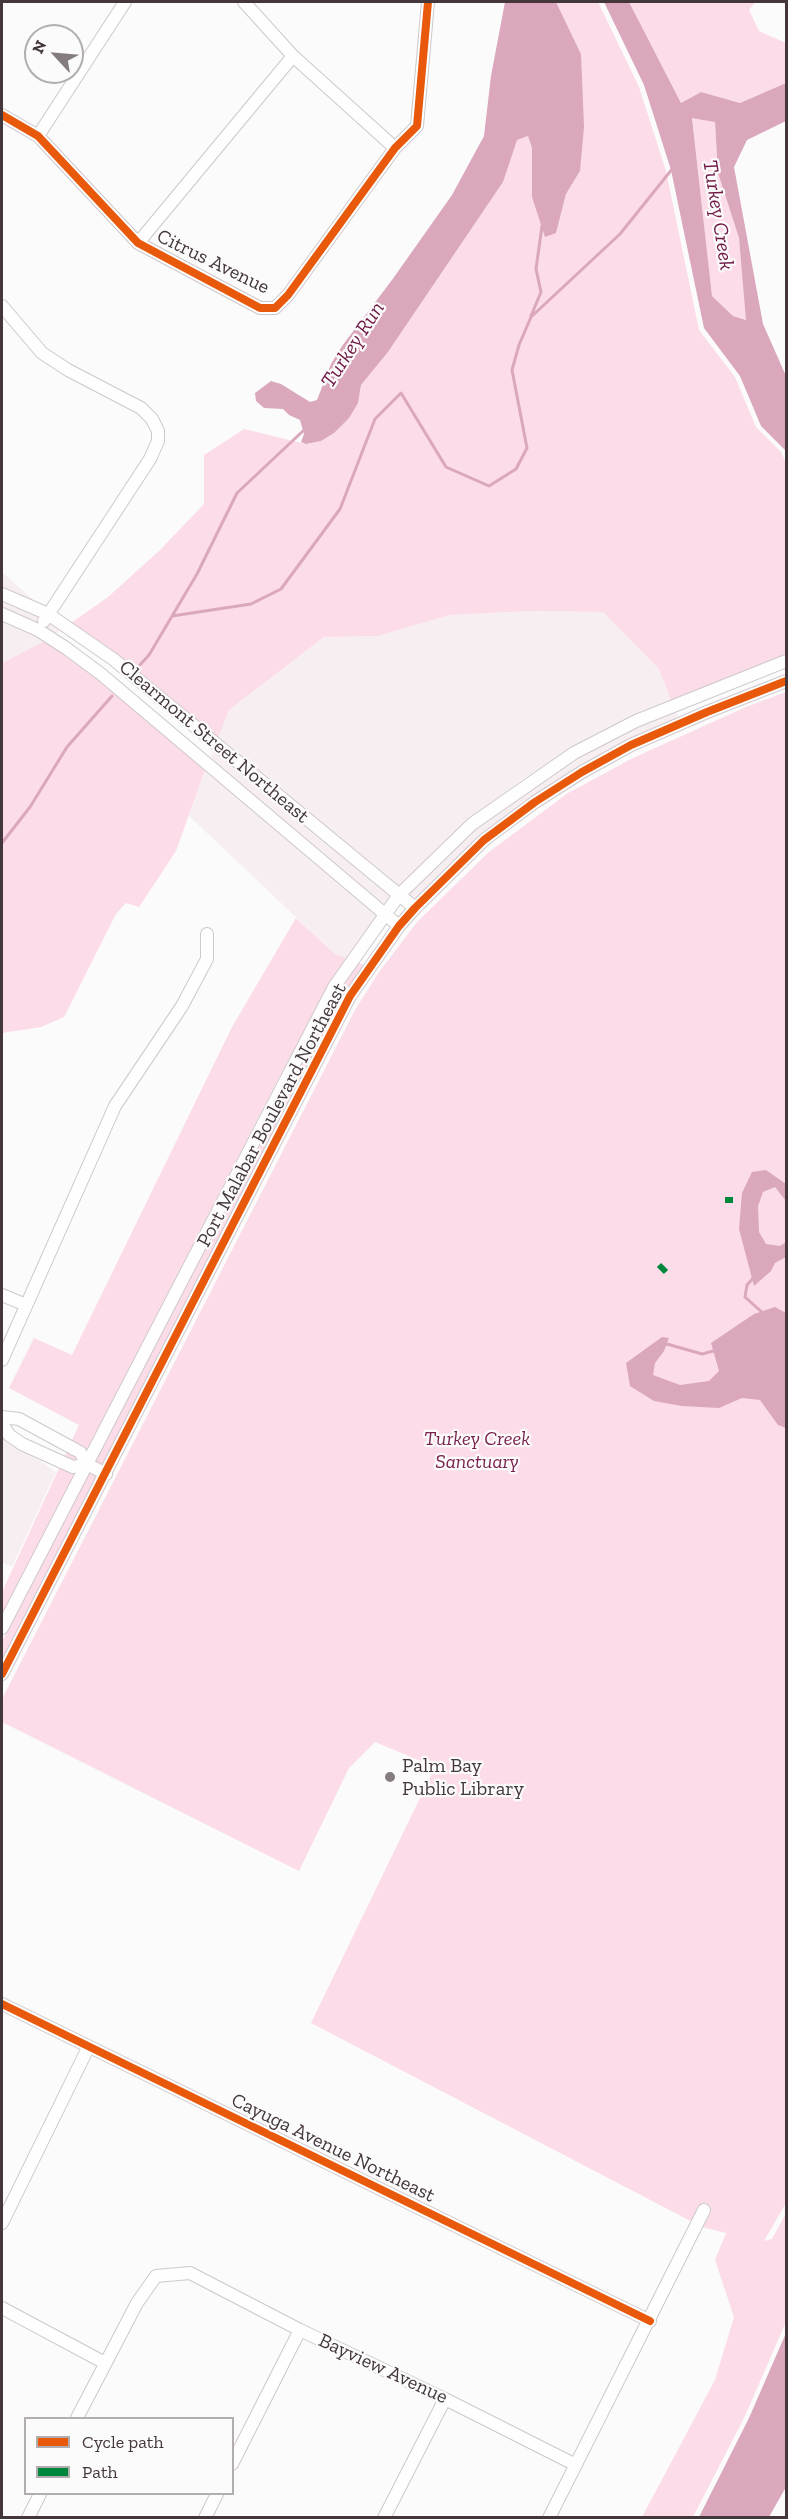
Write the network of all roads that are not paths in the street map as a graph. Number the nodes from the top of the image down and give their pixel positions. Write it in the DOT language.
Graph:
graph roads {
  1 [pos="125,2"];
  2 [pos="244,2"];
  3 [pos="428,2"];
  4 [pos="293,56"];
  5 [pos="2,115"];
  6 [pos="38,136"];
  7 [pos="395,148"];
  8 [pos="138,243"];
  9 [pos="2,306"];
  10 [pos="2,594"];
  11 [pos="2,614"];
  12 [pos="48,614"];
  13 [pos="38,630"];
  14 [pos="786,662"];
  15 [pos="786,681"];
  16 [pos="574,753"];
  17 [pos="582,772"];
  18 [pos="472,824"];
  19 [pos="484,840"];
  20 [pos="399,895"];
  21 [pos="415,908"];
  22 [pos="385,914"];
  23 [pos="399,926"];
  24 [pos="207,934"];
  25 [pos="2,1295"];
  26 [pos="26,1305"];
  27 [pos="2,1360"];
  28 [pos="2,1418"];
  29 [pos="2,1423"];
  30 [pos="87,1464"];
  31 [pos="106,1474"];
  32 [pos="2,1628"];
  33 [pos="2,1674"];
  34 [pos="2,2004"];
  35 [pos="88,2048"];
  36 [pos="704,2210"];
  37 [pos="2,2223"];
  38 [pos="2,2308"];
  39 [pos="650,2321"];
  40 [pos="300,2330"];
  41 [pos="105,2363"];
  42 [pos="446,2399"];
  43 [pos="78,2417"];
  44 [pos="234,2460"];
  45 [pos="576,2465"];
  46 [pos="39,2495"];
  47 [pos="217,2495"];
  48 [pos="28,2517"];
  49 [pos="205,2517"];
  50 [pos="384,2517"];
  51 [pos="549,2517"];
  1 -- 6 [label="street"];
  2 -- 4 [label="street"];
  3 -- 7 [label="street"];
  4 -- 7 [label="street"];
  4 -- 8 [label="street"];
  5 -- 6 [label="street, Citrus Avenue"];
  6 -- 8 [label="street, Citrus Avenue"];
  7 -- 8 [label="street, Citrus Avenue"];
  9 -- 12 [label="street"];
  10 -- 12 [label="street, Clearmont Street Northeast"];
  11 -- 13 [label="street, Clearmont Street Northeast"];
  12 -- 13 [label="street"];
  12 -- 20 [label="street, Clearmont Street Northeast"];
  13 -- 22 [label="street, Clearmont Street Northeast"];
  14 -- 16 [label="street, Port Malabar Boulevard Northeast"];
  15 -- 17 [label="street, Port Malabar Boulevard Northeast"];
  16 -- 17 [label="street"];
  16 -- 18 [label="street, Port Malabar Boulevard Northeast"];
  17 -- 19 [label="street, Port Malabar Boulevard Northeast"];
  18 -- 19 [label="street"];
  18 -- 20 [label="street, Port Malabar Boulevard Northeast"];
  19 -- 21 [label="street, Port Malabar Boulevard Northeast"];
  20 -- 21 [label="street, Clearmont Street Northeast"];
  20 -- 22 [label="street, Port Malabar Boulevard Northeast"];
  21 -- 23 [label="street, Port Malabar Boulevard Northeast"];
  22 -- 23 [label="street, Clearmont Street Northeast"];
  22 -- 30 [label="street, Port Malabar Boulevard Northeast"];
  23 -- 31 [label="street, Port Malabar Boulevard Northeast"];
  24 -- 26 [label="street"];
  25 -- 26 [label="street"];
  26 -- 27 [label="street"];
  28 -- 30 [label="street"];
  29 -- 30 [label="street"];
  30 -- 31 [label="street"];
  30 -- 32 [label="street, Port Malabar Boulevard Northeast"];
  31 -- 33 [label="street, Port Malabar Boulevard Northeast"];
  34 -- 35 [label="street, Cayuga Avenue Northeast"];
  35 -- 37 [label="street"];
  35 -- 39 [label="street, Cayuga Avenue Northeast"];
  36 -- 39 [label="street"];
  38 -- 41 [label="street"];
  39 -- 45 [label="street"];
  40 -- 41 [label="street, Bayview Avenue"];
  40 -- 42 [label="street, Bayview Avenue"];
  40 -- 44 [label="street"];
  41 -- 43 [label="street"];
  42 -- 45 [label="street, Bayview Avenue"];
  42 -- 50 [label="street"];
  45 -- 51 [label="street"];
  46 -- 48 [label="street"];
  47 -- 49 [label="street"];
}
